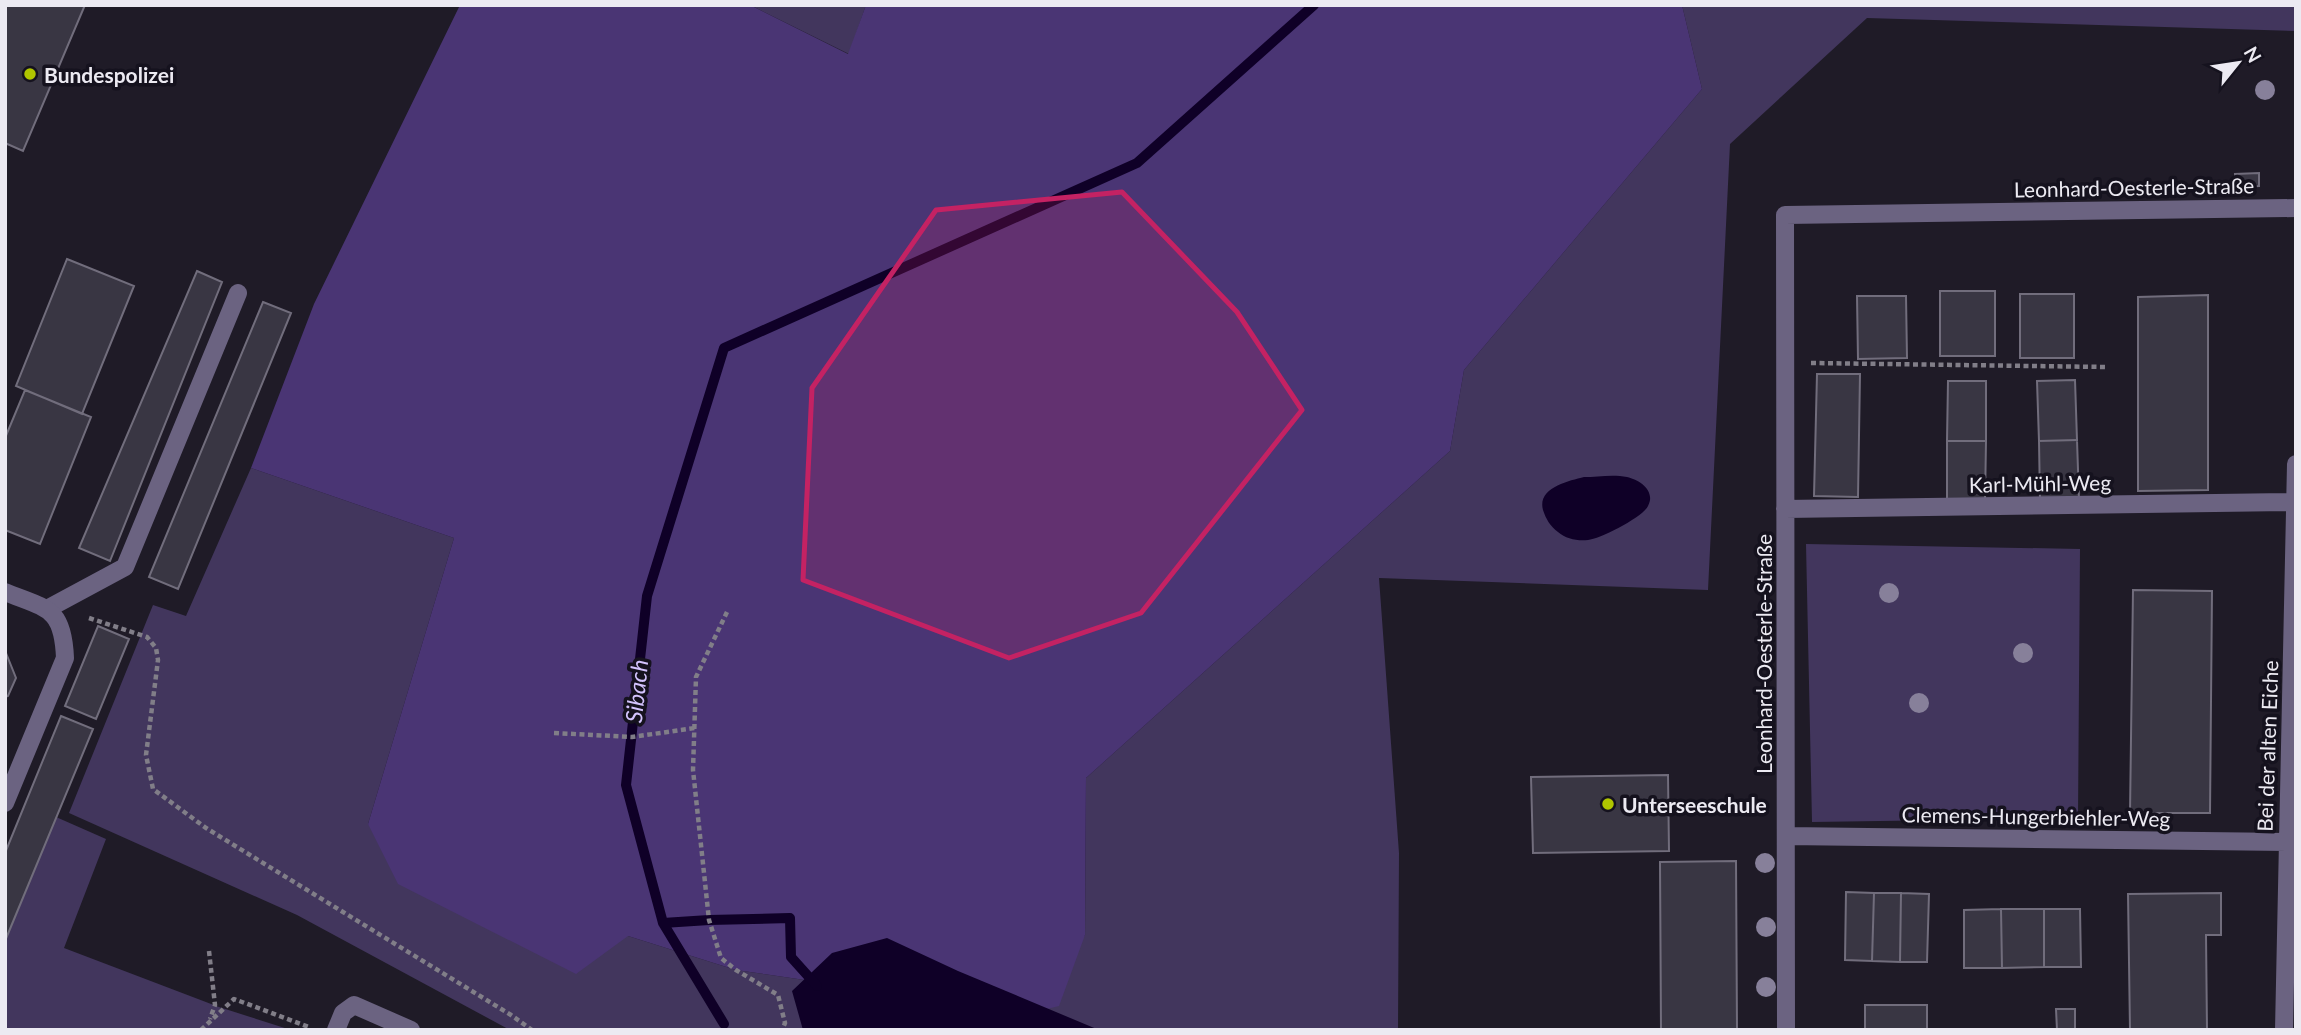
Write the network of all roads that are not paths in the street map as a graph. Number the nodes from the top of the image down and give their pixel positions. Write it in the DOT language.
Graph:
graph roads {
  1 [pos="2296,208"];
  2 [pos="239,293"];
  3 [pos="2296,464"];
  4 [pos="2294,502"];
  5 [pos="1785,509"];
  6 [pos="5,592"];
  7 [pos="47,609"];
  8 [pos="2294,725"];
  9 [pos="5,803"];
  10 [pos="1786,836"];
  11 [pos="2287,842"];
  12 [pos="2288,1020"];
  13 [pos="336,1030"];
  14 [pos="411,1030"];
  15 [pos="1786,1030"];
  1 -- 5 [label="street, Leonhard-Oesterle-Straße"];
  2 -- 7 [label="street"];
  3 -- 4 [label="street, Bei der alten Eiche"];
  4 -- 5 [label="street, Karl-Mühl-Weg"];
  4 -- 8 [label="street, Bei der alten Eiche"];
  5 -- 10 [label="street, Leonhard-Oesterle-Straße"];
  6 -- 7 [label="street"];
  7 -- 9 [label="street"];
  8 -- 11 [label="street, Bei der alten Eiche"];
  10 -- 11 [label="street, Clemens-Hungerbiehler-Weg"];
  10 -- 15 [label="street, Leonhard-Oesterle-Straße"];
  11 -- 12 [label="street, Bei der alten Eiche"];
  13 -- 14 [label="street"];
}
